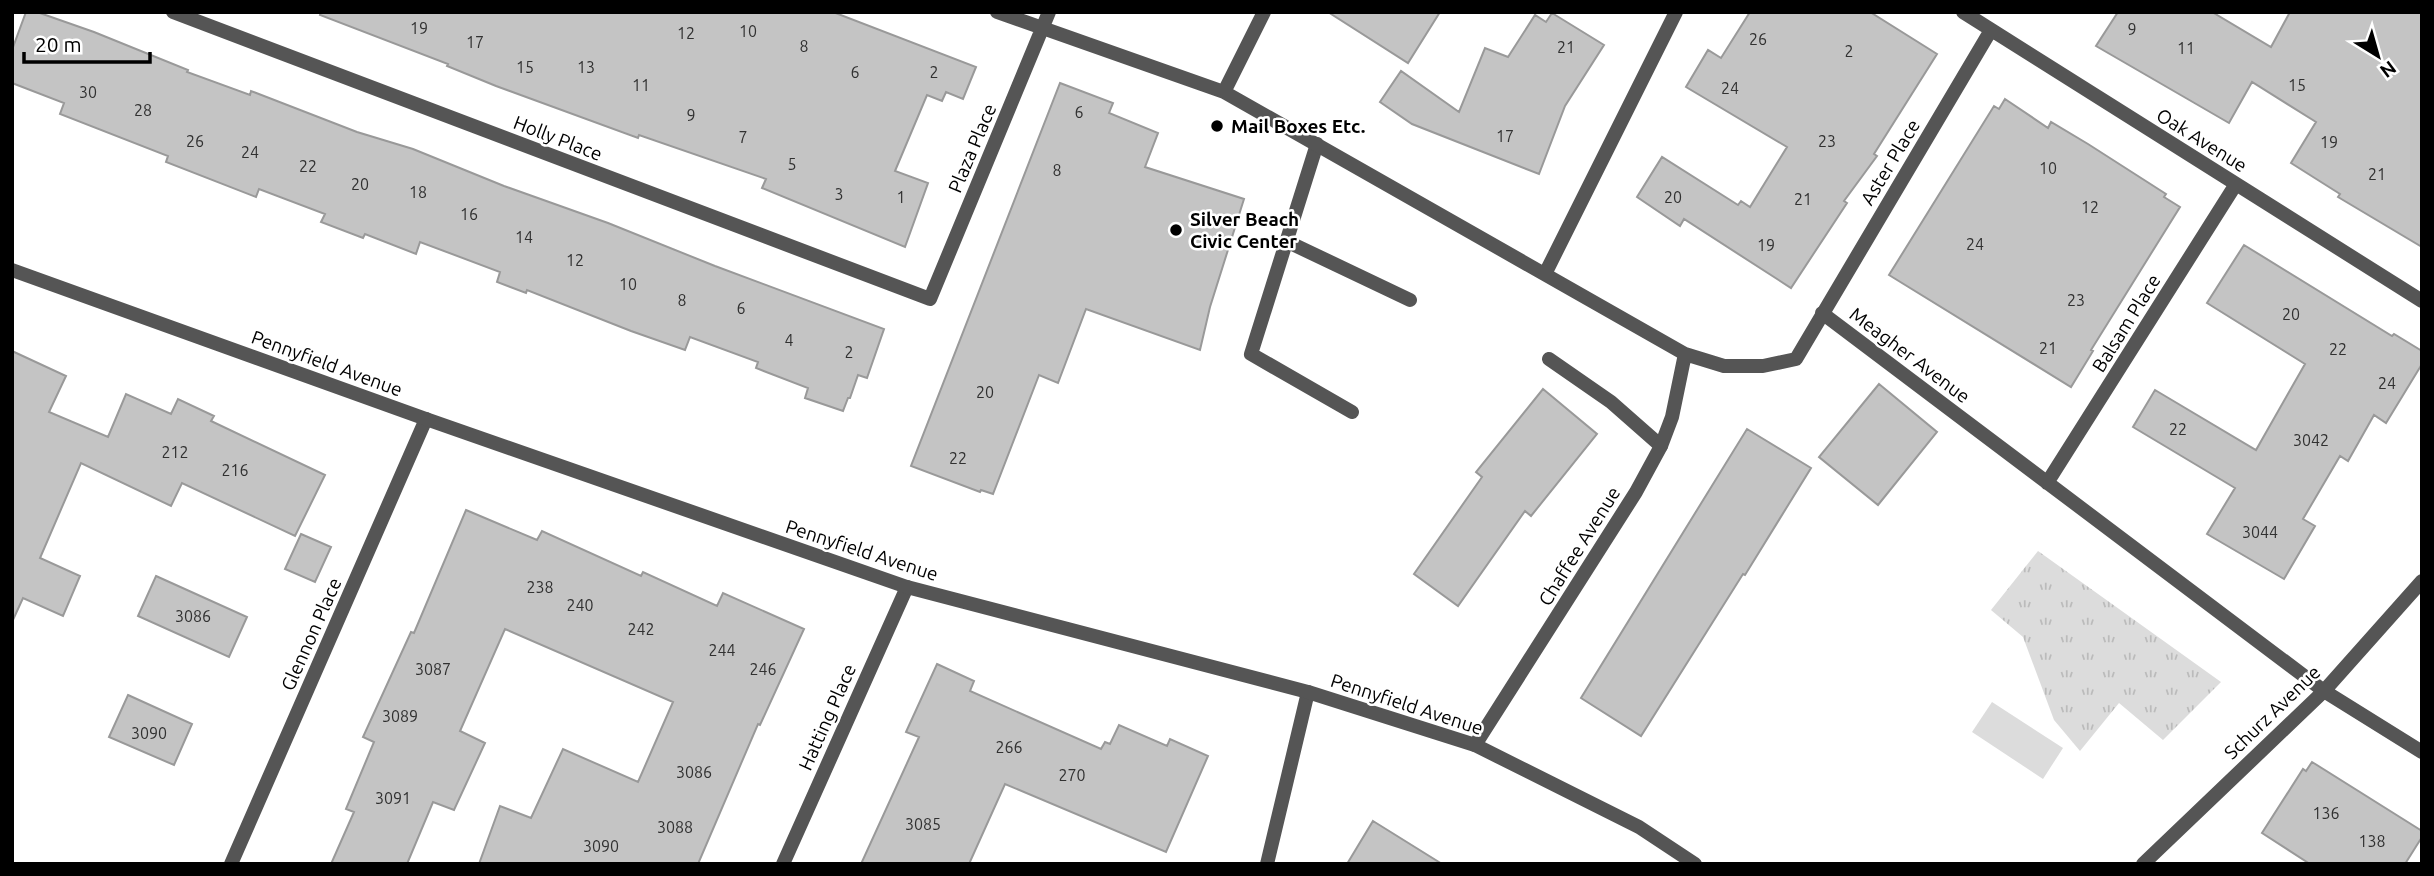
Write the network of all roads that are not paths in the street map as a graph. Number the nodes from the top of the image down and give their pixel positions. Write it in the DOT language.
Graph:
graph roads {
  1 [pos="173,12"];
  2 [pos="997,12"];
  3 [pos="1049,12"];
  4 [pos="1264,12"];
  5 [pos="1676,12"];
  6 [pos="1963,12"];
  7 [pos="1042,29"];
  8 [pos="1991,30"];
  9 [pos="1224,92"];
  10 [pos="1317,144"];
  11 [pos="2236,184"];
  12 [pos="1286,241"];
  13 [pos="12,270"];
  14 [pos="1545,274"];
  15 [pos="930,299"];
  16 [pos="1410,300"];
  17 [pos="2422,301"];
  18 [pos="1822,313"];
  19 [pos="1685,354"];
  20 [pos="1549,359"];
  21 [pos="1352,412"];
  22 [pos="426,419"];
  23 [pos="1661,446"];
  24 [pos="2047,483"];
  25 [pos="2422,581"];
  26 [pos="907,587"];
  27 [pos="2323,691"];
  28 [pos="1308,692"];
  29 [pos="1475,745"];
  30 [pos="2422,752"];
  31 [pos="231,864"];
  32 [pos="783,864"];
  33 [pos="1267,864"];
  34 [pos="1695,864"];
  35 [pos="2143,864"];
  1 -- 15 [label="street, Holly Place"];
  2 -- 7 [label="street, Meagher Avenue"];
  3 -- 7 [label="street, Plaza Place"];
  4 -- 9 [label="street"];
  5 -- 14 [label="street"];
  6 -- 8 [label="street, Oak Avenue"];
  7 -- 9 [label="street, Meagher Avenue"];
  7 -- 15 [label="street, Plaza Place"];
  8 -- 11 [label="street, Oak Avenue"];
  8 -- 18 [label="street, Aster Place"];
  9 -- 10 [label="street, Meagher Avenue"];
  10 -- 12 [label="street"];
  10 -- 14 [label="street, Meagher Avenue"];
  11 -- 17 [label="street, Oak Avenue"];
  11 -- 24 [label="street, Balsam Place"];
  12 -- 16 [label="street"];
  12 -- 21 [label="street"];
  13 -- 22 [label="street, Pennyfield Avenue"];
  14 -- 19 [label="street, Meagher Avenue"];
  18 -- 19 [label="street, Meagher Avenue"];
  18 -- 24 [label="street, Meagher Avenue"];
  19 -- 23 [label="street, Chaffee Avenue"];
  20 -- 23 [label="street"];
  22 -- 26 [label="street, Pennyfield Avenue"];
  22 -- 31 [label="street, Glennon Place"];
  23 -- 29 [label="street, Chaffee Avenue"];
  24 -- 27 [label="street, Meagher Avenue"];
  25 -- 27 [label="street, Schurz Avenue"];
  26 -- 28 [label="street, Pennyfield Avenue"];
  26 -- 32 [label="street, Hatting Place"];
  27 -- 30 [label="street, Meagher Avenue"];
  27 -- 35 [label="street, Schurz Avenue"];
  28 -- 29 [label="street, Pennyfield Avenue"];
  28 -- 33 [label="street"];
  29 -- 34 [label="street, Pennyfield Avenue"];
}
